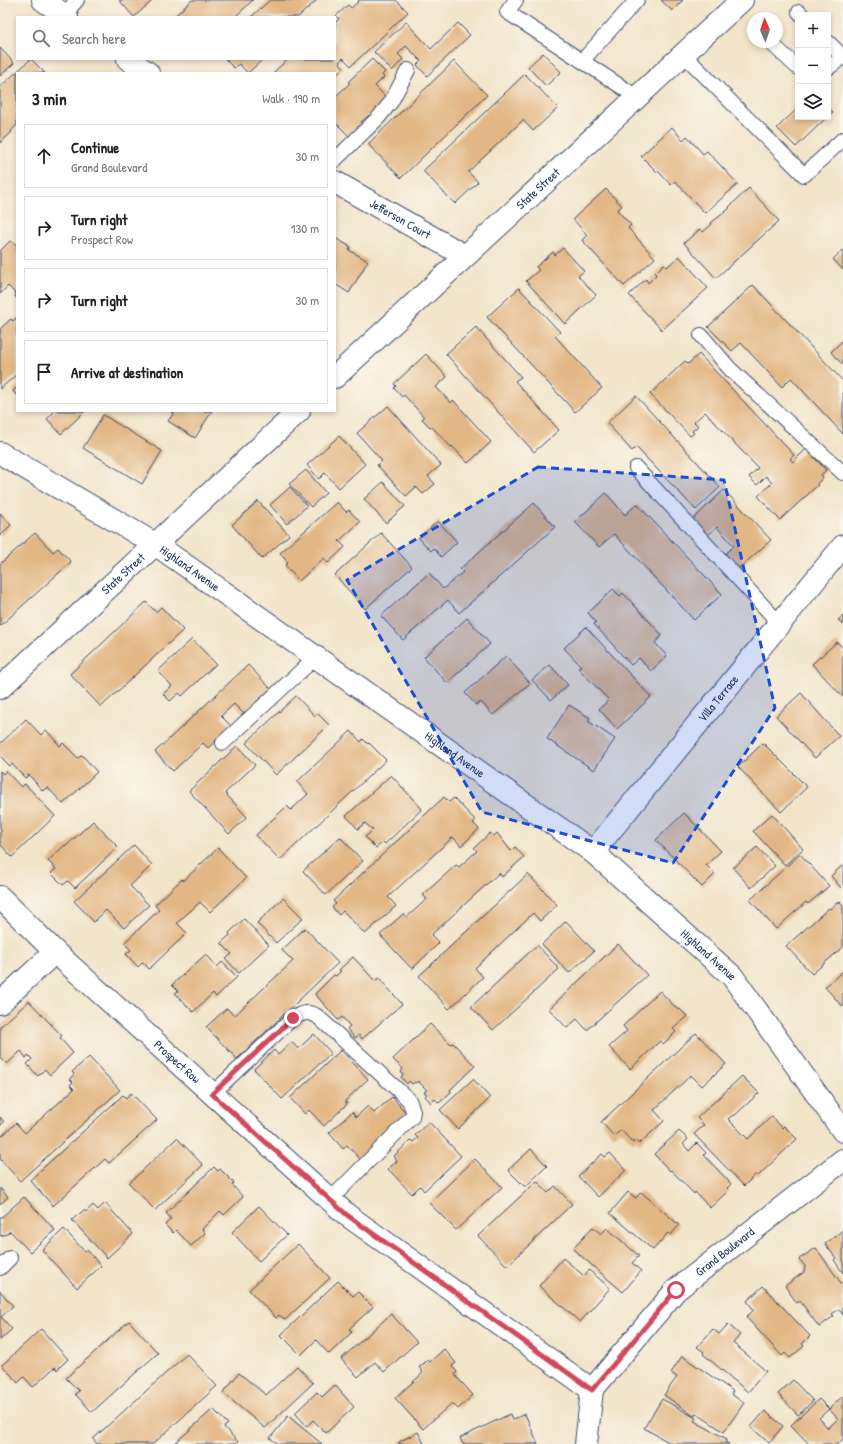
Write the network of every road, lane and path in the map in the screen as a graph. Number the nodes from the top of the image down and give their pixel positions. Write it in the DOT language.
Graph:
graph roads {
  1 [pos="43,0"];
  2 [pos="516,0"];
  3 [pos="637,0"];
  4 [pos="742,0"];
  5 [pos="69,11"];
  6 [pos="831,45"];
  7 [pos="776,48"];
  8 [pos="683,54"];
  9 [pos="843,57"];
  10 [pos="129,60"];
  11 [pos="582,61"];
  12 [pos="795,65"];
  13 [pos="831,66"];
  14 [pos="408,70"];
  15 [pos="147,72"];
  16 [pos="637,97"];
  17 [pos="843,139"];
  18 [pos="336,159"];
  19 [pos="336,183"];
  20 [pos="465,256"];
  21 [pos="701,335"];
  22 [pos="336,376"];
  23 [pos="298,412"];
  24 [pos="0,453"];
  25 [pos="636,468"];
  26 [pos="843,473"];
  27 [pos="155,544"];
  28 [pos="843,546"];
  29 [pos="779,623"];
  30 [pos="316,657"];
  31 [pos="0,688"];
  32 [pos="223,743"];
  33 [pos="593,852"];
  34 [pos="0,897"];
  35 [pos="55,952"];
  36 [pos="0,1003"];
  37 [pos="212,1094"];
  38 [pos="843,1131"];
  39 [pos="843,1160"];
  40 [pos="330,1200"];
  41 [pos="592,1390"];
  42 [pos="586,1444"];
  1 -- 5 [label="street"];
  2 -- 11 [label="lane"];
  3 -- 11 [label="lane"];
  4 -- 8 [label="street, State Street"];
  6 -- 9 [label="lane"];
  7 -- 12 [label="lane"];
  8 -- 16 [label="street, State Street"];
  8 -- 17 [label="lane"];
  9 -- 13 [label="lane"];
  10 -- 15 [label="street"];
  11 -- 16 [label="lane"];
  14 -- 18 [label="lane"];
  16 -- 20 [label="street, State Street"];
  19 -- 20 [label="street, Jefferson Court"];
  20 -- 22 [label="street, State Street"];
  21 -- 26 [label="lane"];
  23 -- 27 [label="street, State Street"];
  24 -- 27 [label="street, Highland Avenue"];
  25 -- 29 [label="lane"];
  27 -- 30 [label="street, Highland Avenue"];
  27 -- 31 [label="street, State Street"];
  28 -- 29 [label="street, Villa Terrace"];
  29 -- 33 [label="street, Villa Terrace"];
  30 -- 32 [label="lane"];
  30 -- 33 [label="street, Highland Avenue"];
  33 -- 38 [label="street, Highland Avenue"];
  34 -- 35 [label="street, Prospect Row"];
  35 -- 36 [label="street"];
  35 -- 37 [label="street, Prospect Row"];
  37 -- 40 [label="street, Prospect Row"];
  37 -- 40 [label="lane"];
  39 -- 41 [label="street, Grand Boulevard"];
  40 -- 41 [label="street, Prospect Row"];
  41 -- 42 [label="street"];
}
